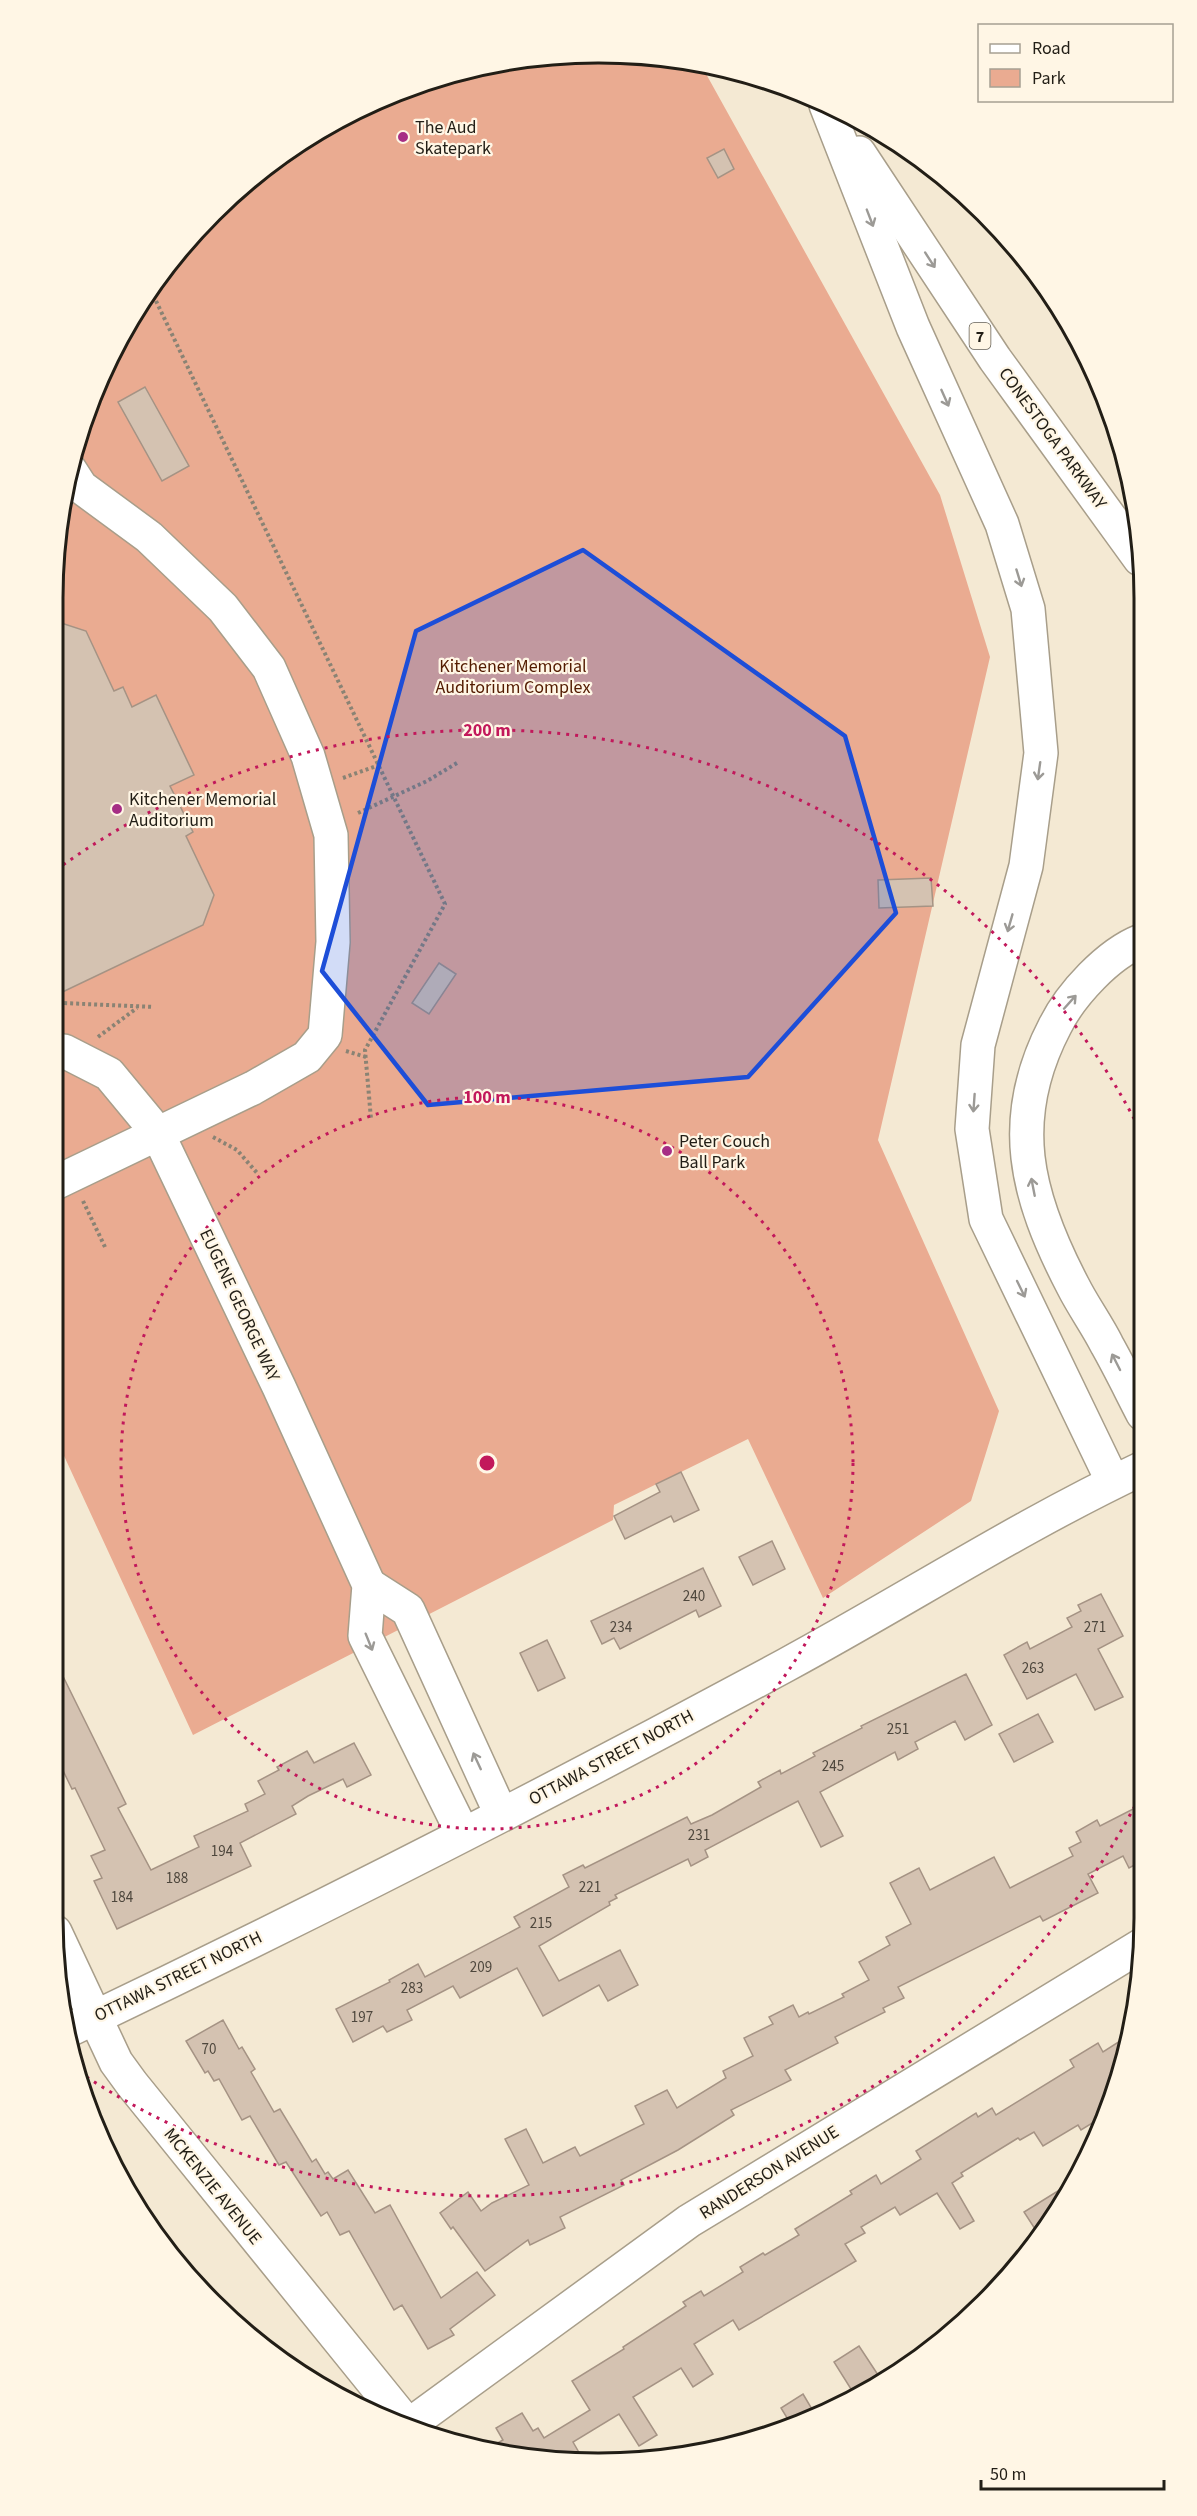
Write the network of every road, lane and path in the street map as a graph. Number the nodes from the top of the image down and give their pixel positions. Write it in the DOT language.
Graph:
graph roads {
  1 [pos="831,116"];
  2 [pos="835,118"];
  3 [pos="156,301"];
  4 [pos="76,480"];
  5 [pos="1131,547"];
  6 [pos="457,763"];
  7 [pos="379,765"];
  8 [pos="340,779"];
  9 [pos="394,797"];
  10 [pos="358,813"];
  11 [pos="1134,945"];
  12 [pos="63,1003"];
  13 [pos="139,1007"];
  14 [pos="154,1007"];
  15 [pos="94,1043"];
  16 [pos="337,1048"];
  17 [pos="63,1051"];
  18 [pos="366,1058"];
  19 [pos="371,1119"];
  20 [pos="170,1126"];
  21 [pos="63,1168"];
  22 [pos="258,1174"];
  23 [pos="82,1198"];
  24 [pos="105,1247"];
  25 [pos="1134,1397"];
  26 [pos="1134,1472"];
  27 [pos="1113,1482"];
  28 [pos="369,1585"];
  29 [pos="501,1814"];
  30 [pos="463,1834"];
  31 [pos="1133,1950"];
  32 [pos="66,1967"];
  33 [pos="83,2024"];
  34 [pos="399,2414"];
  35 [pos="415,2421"];
  1 -- 27 [label="main road, one-way"];
  2 -- 5 [label="main road, CONESTOGA PARKWAY / 7, one-way"];
  3 -- 7 [label="path"];
  4 -- 20 [label="main road"];
  6 -- 9 [label="path"];
  7 -- 8 [label="path"];
  7 -- 9 [label="path"];
  9 -- 10 [label="path"];
  9 -- 18 [label="path"];
  25 -- 11 [label="main road, one-way"];
  12 -- 13 [label="path"];
  13 -- 14 [label="path"];
  13 -- 15 [label="path"];
  16 -- 18 [label="path"];
  17 -- 20 [label="main road, EUGENE GEORGE WAY"];
  18 -- 19 [label="path"];
  20 -- 21 [label="main road"];
  20 -- 22 [label="path"];
  20 -- 28 [label="main road, EUGENE GEORGE WAY"];
  23 -- 24 [label="path"];
  26 -- 27 [label="main road, OTTAWA STREET NORTH"];
  27 -- 29 [label="main road, OTTAWA STREET NORTH"];
  29 -- 28 [label="main road, one-way"];
  28 -- 30 [label="main road, EUGENE GEORGE WAY, one-way"];
  29 -- 30 [label="main road, OTTAWA STREET NORTH"];
  30 -- 33 [label="main road, OTTAWA STREET NORTH"];
  31 -- 35 [label="main road, RANDERSON AVENUE"];
  32 -- 33 [label="main road, MCKENZIE AVENUE"];
  33 -- 34 [label="main road, MCKENZIE AVENUE"];
}
